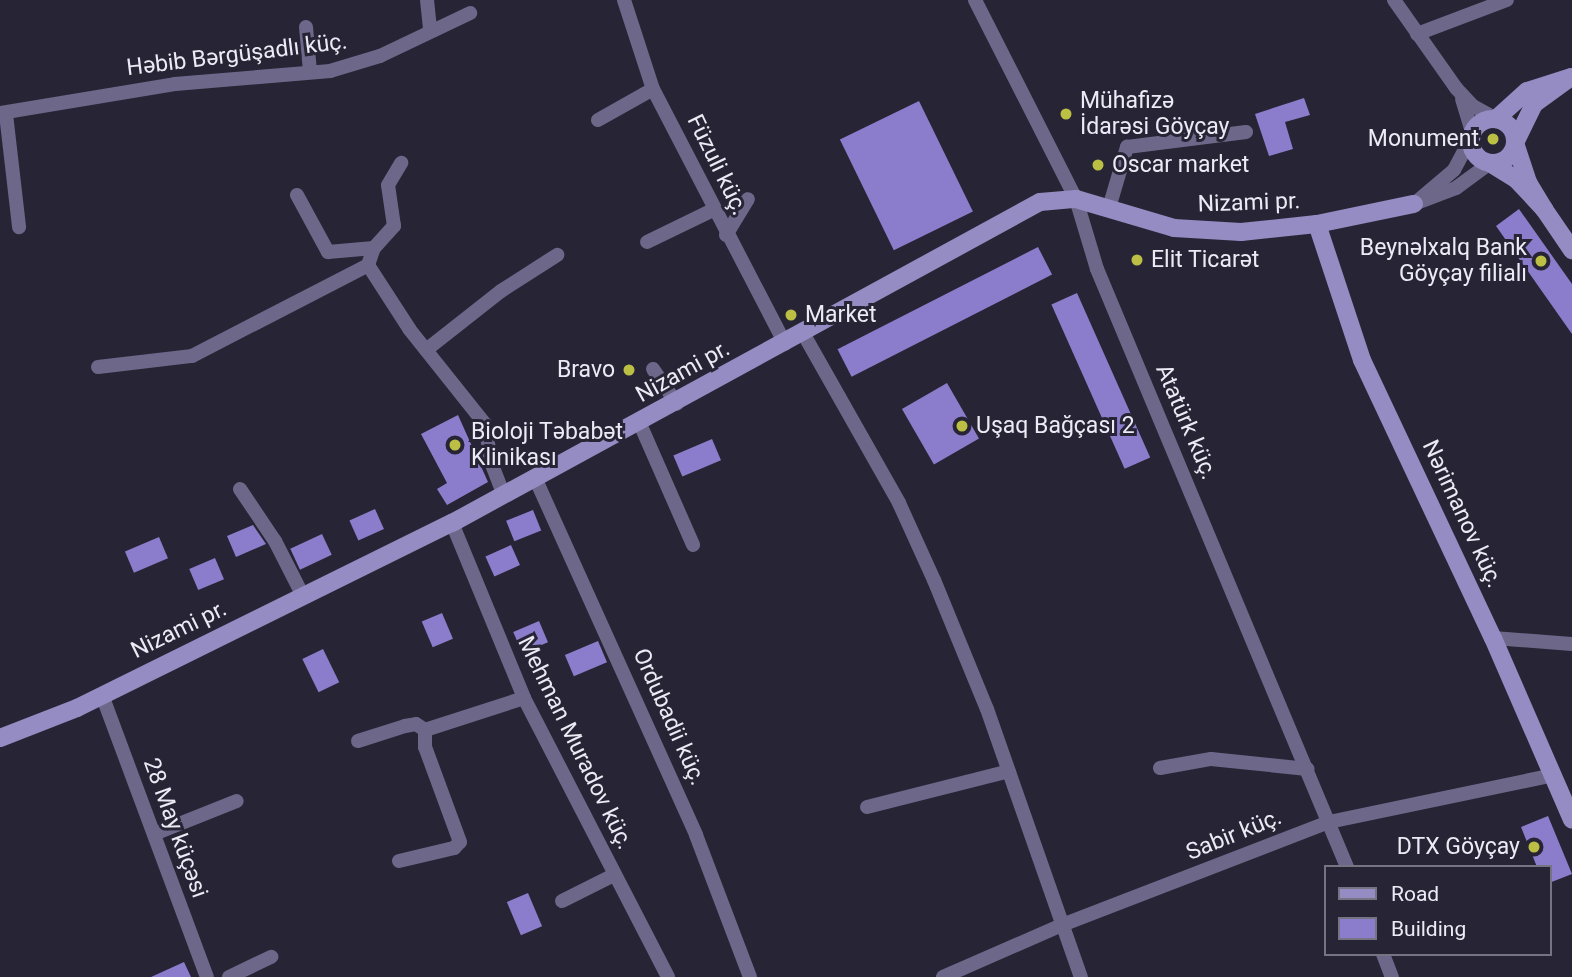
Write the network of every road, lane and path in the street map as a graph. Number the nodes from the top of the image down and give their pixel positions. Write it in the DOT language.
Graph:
graph roads {
  1 [pos="427,0"];
  2 [pos="624,0"];
  3 [pos="975,0"];
  4 [pos="1394,0"];
  5 [pos="1507,0"];
  6 [pos="470,13"];
  7 [pos="306,27"];
  8 [pos="430,32"];
  9 [pos="1417,34"];
  10 [pos="310,72"];
  11 [pos="1572,77"];
  12 [pos="1456,88"];
  13 [pos="653,89"];
  14 [pos="3,113"];
  15 [pos="1496,119"];
  16 [pos="598,120"];
  17 [pos="1246,132"];
  18 [pos="1472,135"];
  19 [pos="1515,143"];
  20 [pos="401,163"];
  21 [pos="1490,163"];
  22 [pos="297,195"];
  23 [pos="748,199"];
  24 [pos="1076,199"];
  25 [pos="1414,204"];
  26 [pos="1109,208"];
  27 [pos="1544,209"];
  28 [pos="713,210"];
  29 [pos="1317,225"];
  30 [pos="19,227"];
  31 [pos="726,234"];
  32 [pos="647,242"];
  33 [pos="374,248"];
  34 [pos="1572,250"];
  35 [pos="557,255"];
  36 [pos="368,265"];
  37 [pos="803,333"];
  38 [pos="785,344"];
  39 [pos="426,350"];
  40 [pos="98,368"];
  41 [pos="653,369"];
  42 [pos="677,404"];
  43 [pos="640,424"];
  44 [pos="536,480"];
  45 [pos="240,489"];
  46 [pos="504,496"];
  47 [pos="452,523"];
  48 [pos="693,545"];
  49 [pos="303,596"];
  50 [pos="1493,638"];
  51 [pos="1572,644"];
  52 [pos="102,695"];
  53 [pos="524,698"];
  54 [pos="425,730"];
  55 [pos="0,738"];
  56 [pos="358,741"];
  57 [pos="1160,768"];
  58 [pos="1307,769"];
  59 [pos="1009,771"];
  60 [pos="1553,775"];
  61 [pos="237,801"];
  62 [pos="867,807"];
  63 [pos="1572,820"];
  64 [pos="1329,822"];
  65 [pos="154,834"];
  66 [pos="399,861"];
  67 [pos="1346,865"];
  68 [pos="614,875"];
  69 [pos="562,901"];
  70 [pos="1062,925"];
  71 [pos="1384,956"];
  72 [pos="271,957"];
  73 [pos="207,977"];
  74 [pos="229,977"];
  75 [pos="668,977"];
  76 [pos="750,977"];
  77 [pos="943,977"];
  78 [pos="1081,977"];
  79 [pos="1392,977"];
  1 -- 8 [label="street"];
  2 -- 13 [label="street, Füzuli küç."];
  3 -- 24 [label="street, Atatürk küç."];
  4 -- 9 [label="street"];
  5 -- 9 [label="street"];
  6 -- 8 [label="street, Həbib Bərgüşadlı küç."];
  7 -- 10 [label="street"];
  8 -- 10 [label="street, Həbib Bərgüşadlı küç."];
  9 -- 12 [label="street"];
  10 -- 14 [label="street, Həbib Bərgüşadlı küç."];
  11 -- 15 [label="street"];
  11 -- 19 [label="street"];
  12 -- 15 [label="street"];
  12 -- 18 [label="street"];
  13 -- 16 [label="street"];
  13 -- 28 [label="street, Füzuli küç."];
  14 -- 30 [label="street"];
  15 -- 18 [label="street"];
  15 -- 19 [label="street"];
  17 -- 26 [label="street"];
  18 -- 21 [label="street"];
  18 -- 25 [label="street"];
  19 -- 21 [label="street"];
  19 -- 27 [label="street"];
  20 -- 33 [label="street"];
  21 -- 25 [label="street"];
  21 -- 27 [label="street"];
  22 -- 33 [label="street"];
  23 -- 31 [label="street"];
  24 -- 26 [label="street, Nizami pr."];
  24 -- 37 [label="street, Nizami pr."];
  24 -- 58 [label="street, Atatürk küç."];
  25 -- 29 [label="street, Nizami pr."];
  26 -- 29 [label="street, Nizami pr."];
  27 -- 34 [label="street"];
  28 -- 31 [label="street, Füzuli küç."];
  28 -- 32 [label="street"];
  29 -- 50 [label="street, Nərimanov küç."];
  31 -- 38 [label="street, Füzuli küç."];
  33 -- 36 [label="street"];
  35 -- 39 [label="street"];
  36 -- 39 [label="street"];
  36 -- 40 [label="street"];
  37 -- 38 [label="street, Nizami pr."];
  37 -- 59 [label="street"];
  38 -- 42 [label="street, Nizami pr."];
  39 -- 46 [label="street"];
  41 -- 42 [label="street"];
  42 -- 43 [label="street, Nizami pr."];
  43 -- 44 [label="street, Nizami pr."];
  43 -- 48 [label="street"];
  44 -- 46 [label="street, Nizami pr."];
  44 -- 76 [label="street, Ordubadii küç."];
  45 -- 49 [label="street"];
  46 -- 47 [label="street, Nizami pr."];
  47 -- 49 [label="street, Nizami pr."];
  47 -- 53 [label="street, Mehman Muradov küç."];
  49 -- 52 [label="street, Nizami pr."];
  50 -- 51 [label="street"];
  50 -- 60 [label="street, Nərimanov küç."];
  52 -- 55 [label="street, Nizami pr."];
  52 -- 65 [label="street, 28 May küçəsi"];
  53 -- 54 [label="street"];
  53 -- 68 [label="street, Mehman Muradov küç."];
  54 -- 56 [label="street"];
  54 -- 66 [label="street"];
  57 -- 58 [label="street"];
  58 -- 64 [label="street, Atatürk küç."];
  59 -- 62 [label="street"];
  59 -- 70 [label="street"];
  60 -- 63 [label="street, Nərimanov küç."];
  60 -- 64 [label="street, Sabir küç."];
  61 -- 65 [label="street"];
  64 -- 67 [label="street, Atatürk küç."];
  64 -- 70 [label="street, Sabir küç."];
  65 -- 73 [label="street, 28 May küçəsi"];
  68 -- 69 [label="street"];
  68 -- 75 [label="street, Mehman Muradov küç."];
  70 -- 77 [label="street, Sabir küç."];
  70 -- 78 [label="street"];
  71 -- 79 [label="street"];
  72 -- 74 [label="street"];
}
